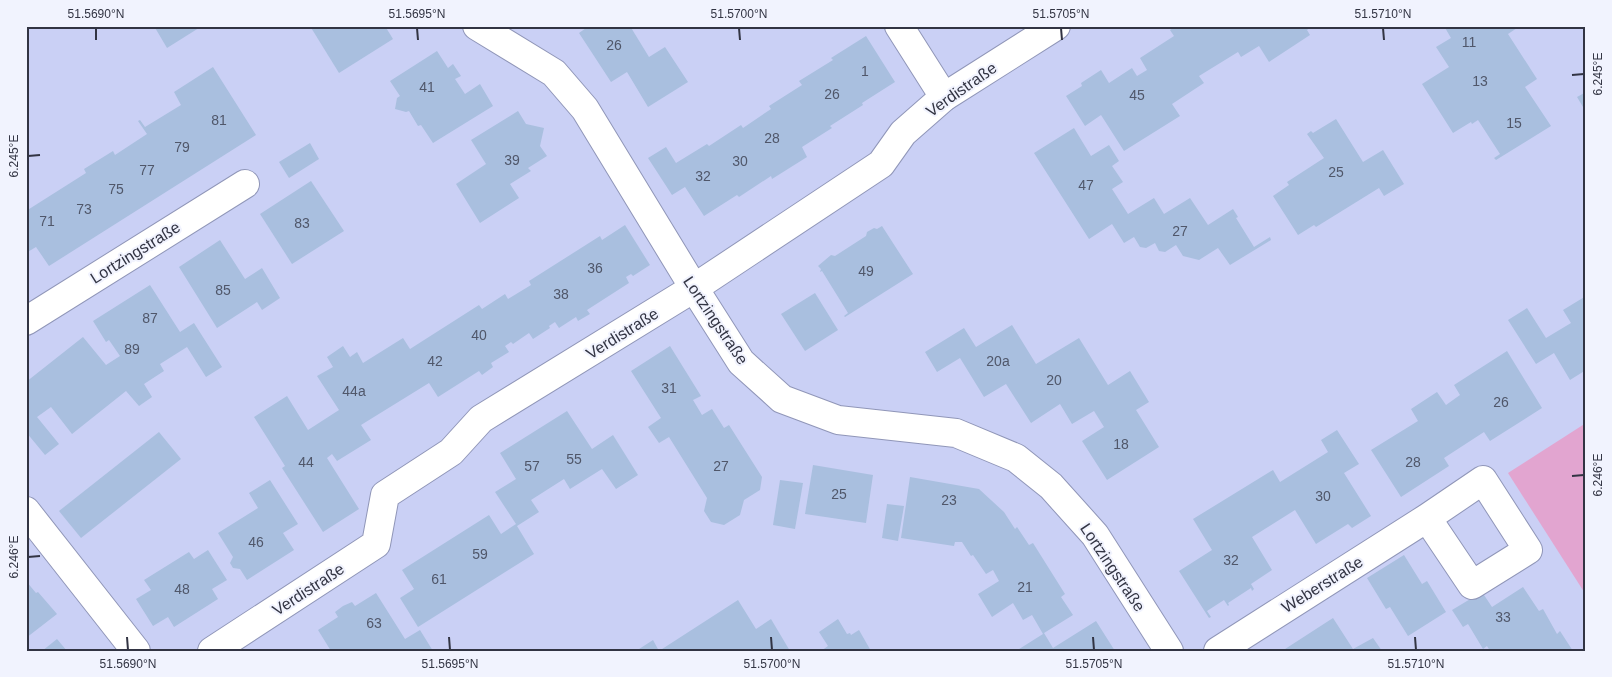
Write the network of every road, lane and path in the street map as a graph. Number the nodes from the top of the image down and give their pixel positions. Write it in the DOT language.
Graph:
graph roads {
  1 [pos="477,26"];
  2 [pos="899,26"];
  3 [pos="1056,26"];
  4 [pos="944,97"];
  5 [pos="245,184"];
  6 [pos="694,288"];
  7 [pos="26,321"];
  8 [pos="26,511"];
  9 [pos="1427,518"];
  10 [pos="136,651"];
  11 [pos="212,651"];
  12 [pos="1169,651"];
  13 [pos="1218,651"];
  1 -- 6 [label="street, Lortzingstraße"];
  2 -- 4 [label="street"];
  3 -- 4 [label="street, Verdistraße"];
  4 -- 6 [label="street, Verdistraße"];
  5 -- 7 [label="street, Lortzingstraße"];
  6 -- 11 [label="street, Verdistraße"];
  6 -- 12 [label="street, Lortzingstraße"];
  8 -- 10 [label="street"];
  9 -- 13 [label="street, Weberstraße"];
}
